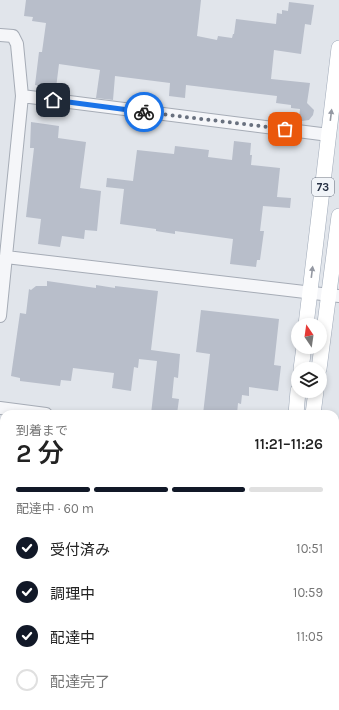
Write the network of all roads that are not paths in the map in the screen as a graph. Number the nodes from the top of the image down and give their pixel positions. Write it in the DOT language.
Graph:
graph roads {
  1 [pos="0,35"];
  2 [pos="339,48"];
  3 [pos="22,96"];
  4 [pos="329,134"];
  5 [pos="339,216"];
  6 [pos="6,257"];
  7 [pos="310,292"];
  8 [pos="334,295"];
  9 [pos="0,316"];
  10 [pos="307,318"];
  11 [pos="320,362"];
  12 [pos="297,398"];
  13 [pos="315,398"];
  14 [pos="0,408"];
  15 [pos="15,410"];
  16 [pos="296,410"];
  17 [pos="314,410"];
  1 -- 3 [label="street"];
  4 -- 2 [label="main road, 73, one-way"];
  3 -- 4 [label="street"];
  3 -- 6 [label="street"];
  7 -- 4 [label="main road, 73, one-way"];
  5 -- 8 [label="main road"];
  6 -- 7 [label="street"];
  6 -- 9 [label="street"];
  7 -- 8 [label="street"];
  7 -- 10 [label="main road, 73"];
  8 -- 11 [label="main road"];
  12 -- 16 [label="main road"];
  13 -- 17 [label="main road"];
  14 -- 15 [label="street"];
}
